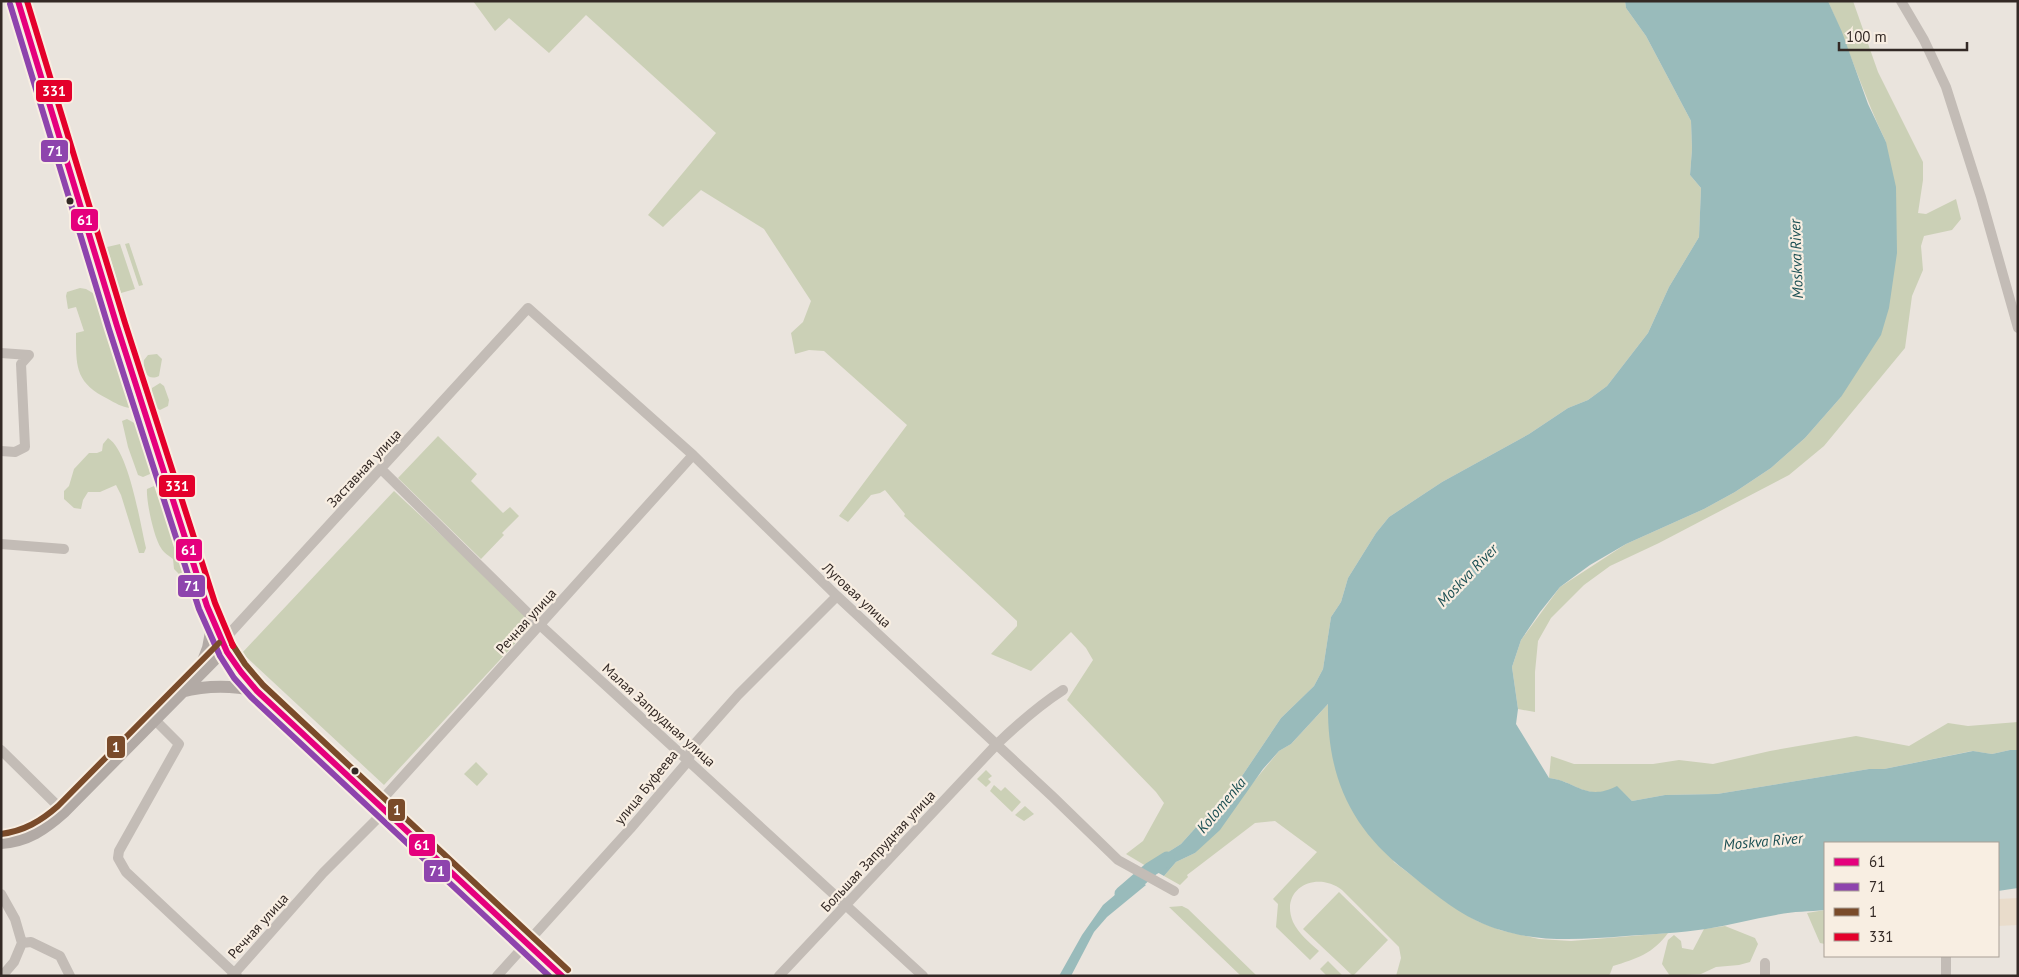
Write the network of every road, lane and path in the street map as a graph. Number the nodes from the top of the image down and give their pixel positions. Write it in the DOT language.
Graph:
graph roads {
  1 [pos="18,1"];
  2 [pos="1901,1"];
  3 [pos="528,308"];
  4 [pos="2018,328"];
  5 [pos="1,352"];
  6 [pos="1,451"];
  7 [pos="693,455"];
  8 [pos="382,469"];
  9 [pos="1,544"];
  10 [pos="64,549"];
  11 [pos="837,596"];
  12 [pos="212,621"];
  13 [pos="540,625"];
  14 [pos="225,649"];
  15 [pos="197,676"];
  16 [pos="1063,690"];
  17 [pos="257,691"];
  18 [pos="181,692"];
  19 [pos="155,720"];
  20 [pos="997,744"];
  21 [pos="1,750"];
  22 [pos="689,760"];
  23 [pos="381,807"];
  24 [pos="64,812"];
  25 [pos="2,844"];
  26 [pos="1174,891"];
  27 [pos="1,894"];
  28 [pos="847,905"];
  29 [pos="22,943"];
  30 [pos="527,943"];
  31 [pos="1946,957"];
  32 [pos="1764,963"];
  33 [pos="234,975"];
  34 [pos="2,976"];
  35 [pos="70,976"];
  36 [pos="497,976"];
  37 [pos="562,976"];
  38 [pos="779,976"];
  39 [pos="923,976"];
  40 [pos="1765,976"];
  41 [pos="1946,976"];
  1 -- 12 [label="main road"];
  2 -- 4 [label="street"];
  3 -- 7 [label="street, Луговая улица"];
  3 -- 8 [label="street, Заставная улица"];
  5 -- 6 [label="street"];
  7 -- 11 [label="street, Луговая улица"];
  7 -- 13 [label="street, Речная улица"];
  8 -- 13 [label="street, Малая Запрудная улица"];
  8 -- 14 [label="street, Заставная улица"];
  9 -- 10 [label="street"];
  11 -- 20 [label="street, Луговая улица"];
  11 -- 22 [label="street, улица Буфеева"];
  12 -- 14 [label="main road"];
  12 -- 15 [label="main road"];
  13 -- 22 [label="street, Малая Запрудная улица"];
  13 -- 23 [label="street, Речная улица"];
  14 -- 15 [label="main road"];
  14 -- 17 [label="main road"];
  15 -- 18 [label="main road"];
  16 -- 20 [label="street, Большая Запрудная улица"];
  17 -- 18 [label="main road"];
  17 -- 23 [label="main road"];
  18 -- 19 [label="main road"];
  19 -- 24 [label="main road"];
  19 -- 33 [label="street"];
  20 -- 26 [label="street, Луговая улица"];
  20 -- 28 [label="street, Большая Запрудная улица"];
  21 -- 24 [label="street"];
  22 -- 28 [label="street, Малая Запрудная улица"];
  22 -- 30 [label="street, улица Буфеева"];
  23 -- 30 [label="main road"];
  23 -- 33 [label="street, Речная улица"];
  24 -- 25 [label="main road"];
  27 -- 29 [label="street"];
  28 -- 38 [label="street, Большая Запрудная улица"];
  28 -- 39 [label="street, Малая Запрудная улица"];
  29 -- 34 [label="street"];
  29 -- 35 [label="street"];
  30 -- 36 [label="street, улица Буфеева"];
  30 -- 37 [label="main road"];
  31 -- 41 [label="street"];
  32 -- 40 [label="street"];
}
